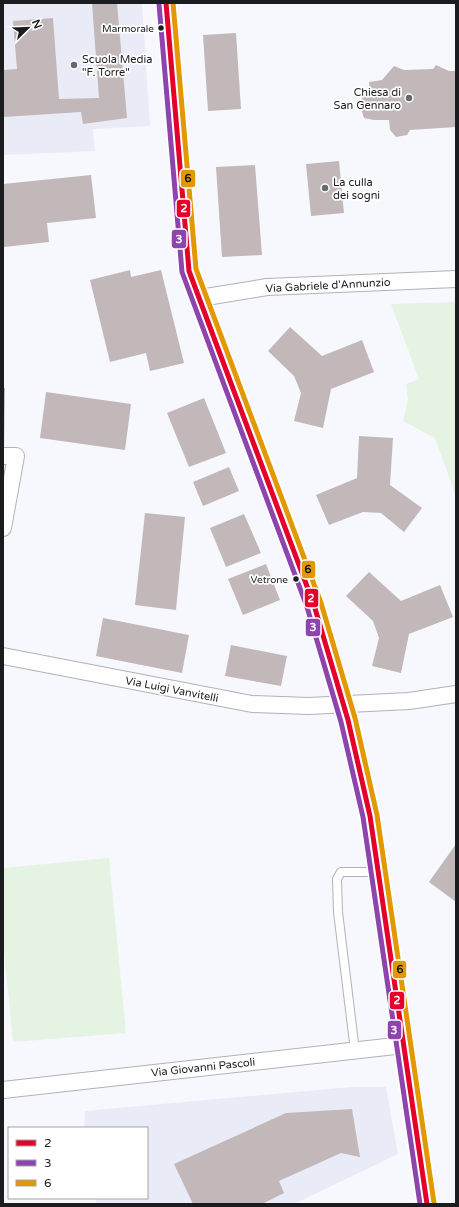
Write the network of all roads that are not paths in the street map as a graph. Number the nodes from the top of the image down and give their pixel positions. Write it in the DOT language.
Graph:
graph roads {
  1 [pos="166,3"];
  2 [pos="456,279"];
  3 [pos="200,298"];
  4 [pos="3,456"];
  5 [pos="3,528"];
  6 [pos="3,656"];
  7 [pos="456,694"];
  8 [pos="343,704"];
  9 [pos="378,872"];
  10 [pos="404,1045"];
  11 [pos="355,1051"];
  12 [pos="3,1090"];
  13 [pos="427,1204"];
  1 -- 3 [label="street"];
  2 -- 3 [label="street, Via Gabriele d'Annunzio"];
  3 -- 8 [label="street"];
  4 -- 5 [label="street"];
  6 -- 8 [label="street, Via Luigi Vanvitelli"];
  7 -- 8 [label="street, Via Luigi Vanvitelli"];
  8 -- 9 [label="street"];
  9 -- 10 [label="street"];
  9 -- 11 [label="lane"];
  10 -- 11 [label="street, Via Giovanni Pascoli"];
  10 -- 13 [label="street"];
  11 -- 12 [label="street, Via Giovanni Pascoli"];
}
